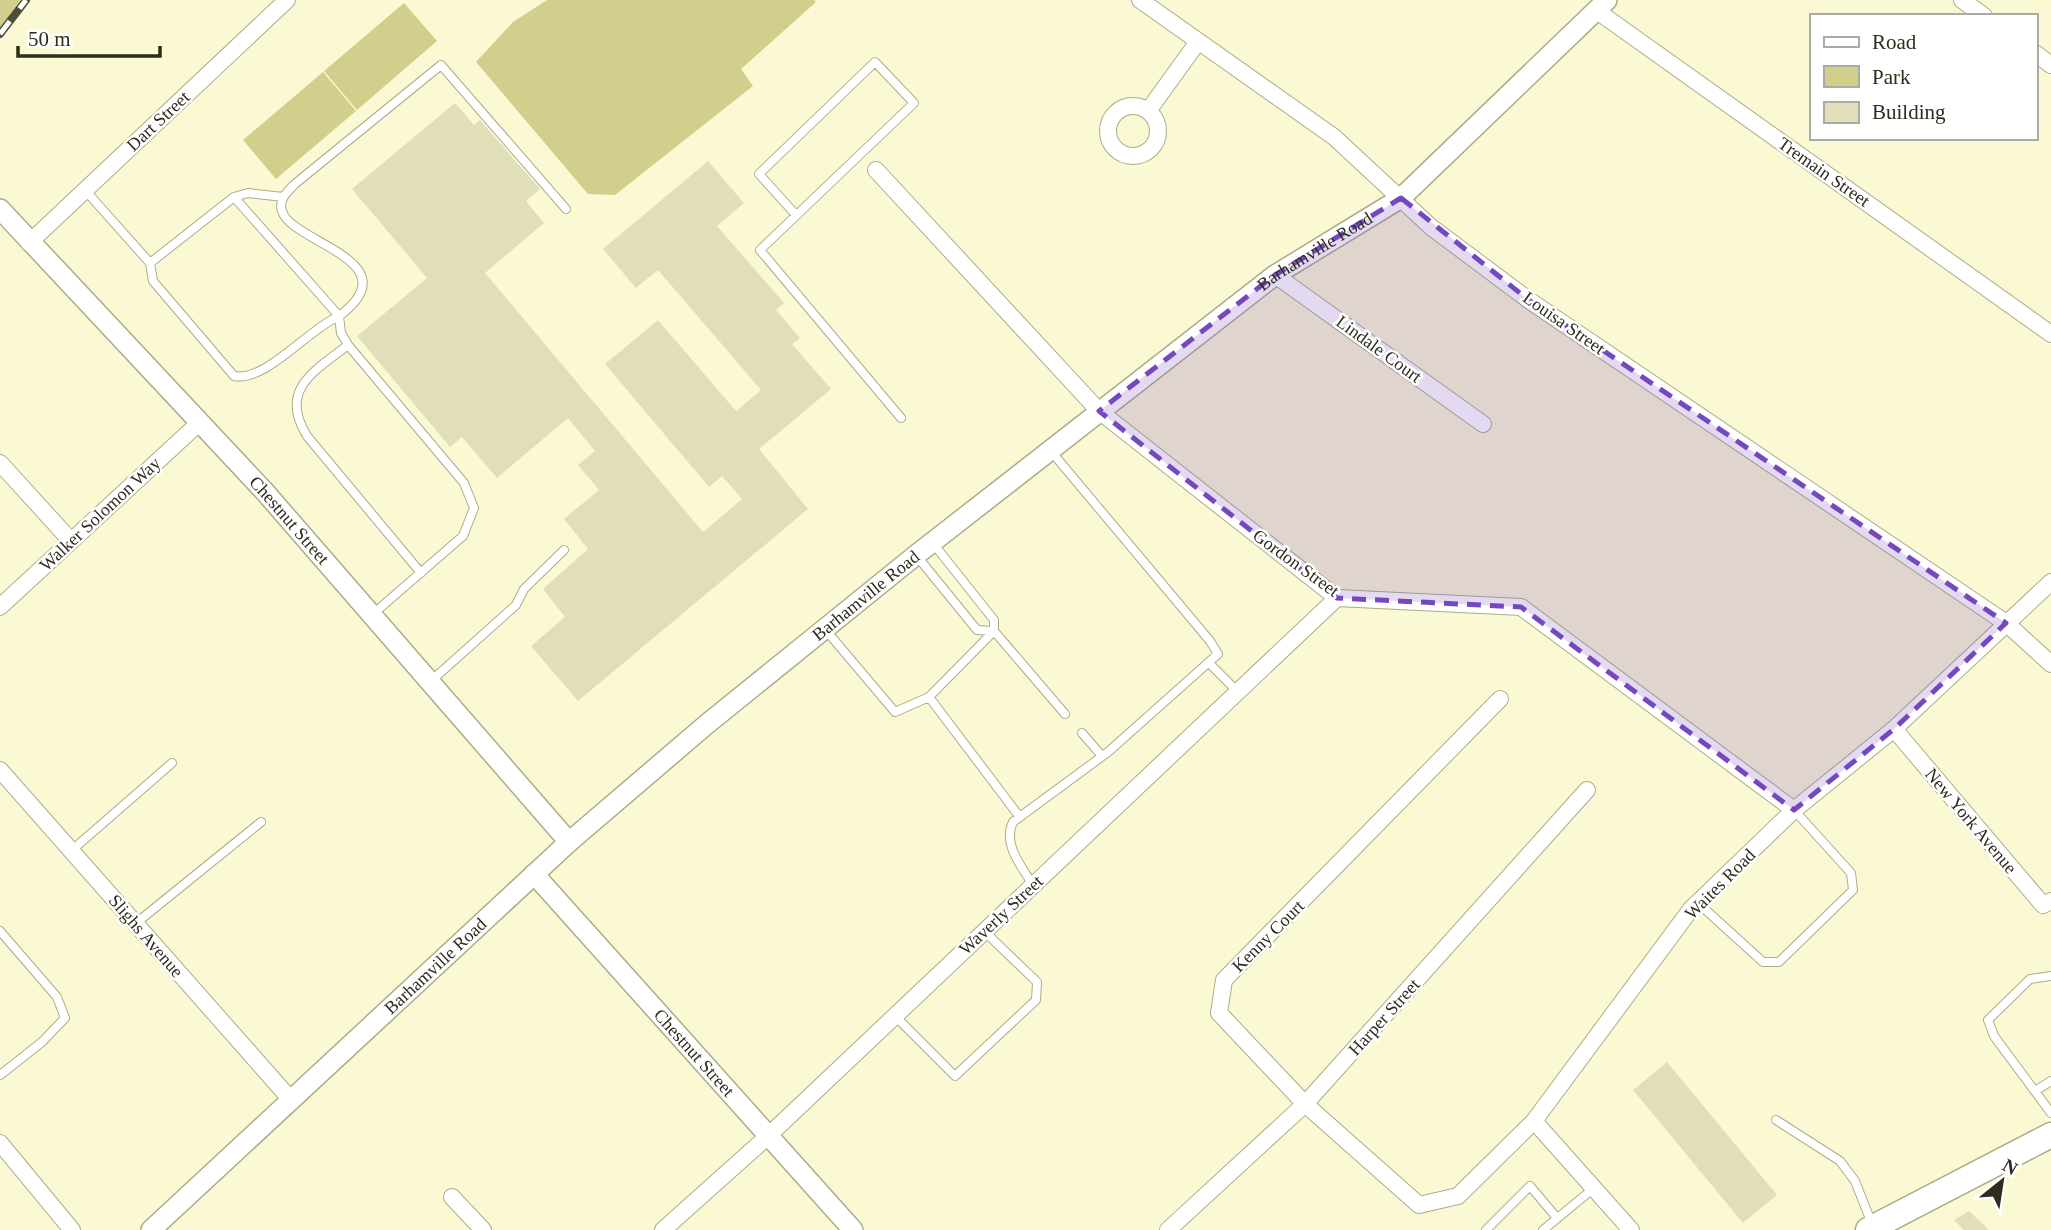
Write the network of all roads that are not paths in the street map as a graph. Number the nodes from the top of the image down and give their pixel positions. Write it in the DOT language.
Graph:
graph roads {
  1 [pos="287,0"];
  2 [pos="1140,0"];
  3 [pos="1962,0"];
  4 [pos="1602,5"];
  5 [pos="1981,14"];
  6 [pos="1197,43"];
  7 [pos="1148,111"];
  8 [pos="860,153"];
  9 [pos="876,170"];
  10 [pos="85,190"];
  11 [pos="234,197"];
  12 [pos="283,197"];
  13 [pos="1401,198"];
  14 [pos="0,209"];
  15 [pos="566,209"];
  16 [pos="796,215"];
  17 [pos="29,243"];
  18 [pos="150,263"];
  19 [pos="1275,275"];
  20 [pos="339,316"];
  21 [pos="2051,334"];
  22 [pos="348,345"];
  23 [pos="1099,411"];
  24 [pos="901,418"];
  25 [pos="200,422"];
  26 [pos="1482,424"];
  27 [pos="1050,450"];
  28 [pos="0,463"];
  29 [pos="71,541"];
  30 [pos="932,542"];
  31 [pos="564,550"];
  32 [pos="916,555"];
  33 [pos="421,573"];
  34 [pos="2051,582"];
  35 [pos="1337,598"];
  36 [pos="0,607"];
  37 [pos="373,615"];
  38 [pos="2006,623"];
  39 [pos="824,628"];
  40 [pos="994,631"];
  41 [pos="1209,663"];
  42 [pos="2051,664"];
  43 [pos="431,681"];
  44 [pos="1237,691"];
  45 [pos="929,697"];
  46 [pos="1500,699"];
  47 [pos="1065,714"];
  48 [pos="1894,729"];
  49 [pos="1082,733"];
  50 [pos="1102,756"];
  51 [pos="172,763"];
  52 [pos="0,770"];
  53 [pos="1587,790"];
  54 [pos="1794,810"];
  55 [pos="1019,816"];
  56 [pos="261,822"];
  57 [pos="569,842"];
  58 [pos="71,851"];
  59 [pos="534,874"];
  60 [pos="1033,885"];
  61 [pos="2051,901"];
  62 [pos="1698,903"];
  63 [pos="135,924"];
  64 [pos="0,931"];
  65 [pos="984,931"];
  66 [pos="2051,976"];
  67 [pos="895,1016"];
  68 [pos="0,1075"];
  69 [pos="2051,1081"];
  70 [pos="2035,1091"];
  71 [pos="292,1101"];
  72 [pos="1305,1104"];
  73 [pos="2051,1113"];
  74 [pos="1776,1120"];
  75 [pos="1534,1121"];
  76 [pos="2051,1135"];
  77 [pos="767,1137"];
  78 [pos="1,1145"];
  79 [pos="1594,1188"];
  80 [pos="452,1197"];
  81 [pos="1419,1205"];
  82 [pos="1558,1218"];
  83 [pos="1871,1228"];
  84 [pos="153,1229"];
  85 [pos="72,1230"];
  86 [pos="483,1230"];
  87 [pos="663,1230"];
  88 [pos="853,1230"];
  89 [pos="1168,1230"];
  90 [pos="1486,1230"];
  91 [pos="1543,1230"];
  92 [pos="1631,1230"];
  1 -- 10 [label="street, Dart Street"];
  2 -- 6 [label="street, Louisa Street"];
  3 -- 5 [label="street"];
  4 -- 13 [label="street, Barhamville Road"];
  4 -- 21 [label="street, Tremain Street"];
  6 -- 7 [label="street"];
  6 -- 13 [label="street, Louisa Street"];
  8 -- 9 [label="lane"];
  8 -- 16 [label="lane"];
  8 -- 16 [label="lane"];
  9 -- 23 [label="street, Gordon Street"];
  10 -- 17 [label="street, Dart Street"];
  10 -- 18 [label="lane"];
  11 -- 12 [label="lane"];
  11 -- 18 [label="lane"];
  11 -- 20 [label="lane"];
  12 -- 15 [label="lane"];
  12 -- 20 [label="lane"];
  13 -- 19 [label="street, Barhamville Road"];
  13 -- 38 [label="street, Louisa Street"];
  14 -- 17 [label="street, Chestnut Street"];
  16 -- 24 [label="lane"];
  17 -- 25 [label="street, Chestnut Street"];
  18 -- 20 [label="lane"];
  19 -- 23 [label="street, Barhamville Road"];
  19 -- 26 [label="street, Lindale Court"];
  20 -- 22 [label="lane"];
  22 -- 33 [label="lane"];
  22 -- 33 [label="lane"];
  23 -- 27 [label="street, Barhamville Road"];
  23 -- 35 [label="street, Gordon Street"];
  25 -- 29 [label="street, Walker Solomon Way"];
  25 -- 37 [label="street, Chestnut Street"];
  27 -- 30 [label="street, Barhamville Road"];
  27 -- 41 [label="lane"];
  28 -- 29 [label="street"];
  29 -- 36 [label="street, Walker Solomon Way"];
  30 -- 32 [label="street, Barhamville Road"];
  30 -- 40 [label="lane"];
  31 -- 43 [label="lane"];
  32 -- 39 [label="street, Barhamville Road"];
  32 -- 40 [label="lane"];
  33 -- 37 [label="lane"];
  34 -- 38 [label="street, Waites Road"];
  35 -- 44 [label="street, Waverly Street"];
  35 -- 54 [label="street, Gordon Street"];
  37 -- 43 [label="street, Chestnut Street"];
  38 -- 42 [label="street"];
  38 -- 48 [label="street, Waites Road"];
  39 -- 45 [label="lane"];
  39 -- 57 [label="street, Barhamville Road"];
  40 -- 45 [label="lane"];
  40 -- 47 [label="lane"];
  41 -- 44 [label="lane"];
  41 -- 50 [label="lane"];
  43 -- 57 [label="street, Chestnut Street"];
  44 -- 60 [label="street, Waverly Street"];
  45 -- 55 [label="lane"];
  46 -- 72 [label="street, Kenny Court"];
  48 -- 54 [label="street, Waites Road"];
  48 -- 61 [label="street, New York Avenue"];
  49 -- 50 [label="lane"];
  50 -- 55 [label="lane"];
  51 -- 58 [label="lane"];
  52 -- 58 [label="street, Slighs Avenue"];
  53 -- 72 [label="street, Harper Street"];
  54 -- 62 [label="street, Waites Road"];
  54 -- 62 [label="lane"];
  55 -- 60 [label="lane"];
  56 -- 63 [label="lane"];
  57 -- 59 [label="street, Barhamville Road"];
  58 -- 63 [label="street, Slighs Avenue"];
  59 -- 71 [label="street, Barhamville Road"];
  59 -- 77 [label="street, Chestnut Street"];
  60 -- 65 [label="street, Waverly Street"];
  62 -- 75 [label="street, Waites Road"];
  63 -- 71 [label="street, Slighs Avenue"];
  64 -- 68 [label="lane"];
  65 -- 67 [label="street, Waverly Street"];
  65 -- 67 [label="lane"];
  66 -- 70 [label="lane"];
  67 -- 77 [label="street, Waverly Street"];
  69 -- 70 [label="lane"];
  70 -- 73 [label="lane"];
  71 -- 84 [label="street, Barhamville Road"];
  72 -- 81 [label="street, Kenny Court"];
  72 -- 89 [label="street, Harper Street"];
  74 -- 83 [label="lane"];
  75 -- 79 [label="street"];
  75 -- 81 [label="street, Waites Road"];
  76 -- 83 [label="main road"];
  77 -- 87 [label="street, Waverly Street"];
  77 -- 88 [label="street, Chestnut Street"];
  78 -- 85 [label="street"];
  79 -- 82 [label="lane"];
  79 -- 92 [label="street"];
  80 -- 86 [label="street"];
  82 -- 90 [label="lane"];
  82 -- 91 [label="lane"];
}
